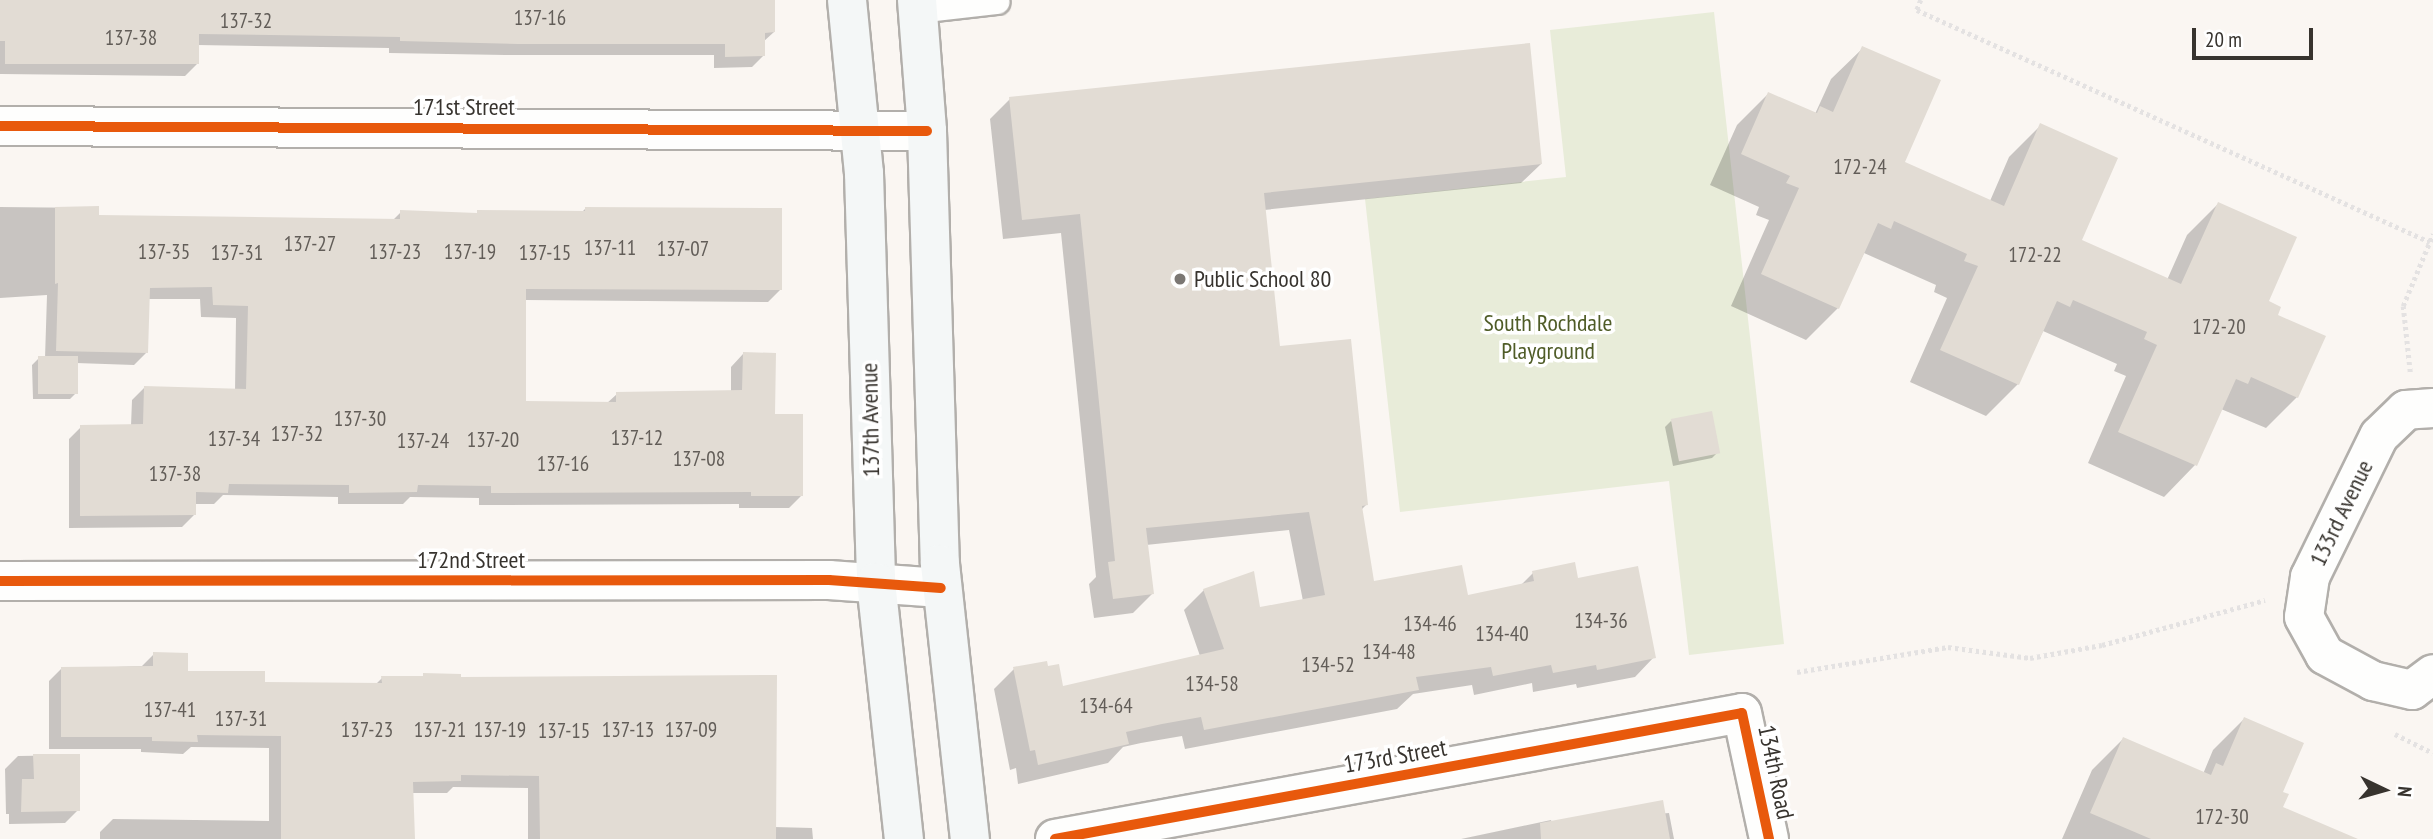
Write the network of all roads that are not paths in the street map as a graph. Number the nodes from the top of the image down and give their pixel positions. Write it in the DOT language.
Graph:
graph roads {
  1 [pos="847,0"];
  2 [pos="998,2"];
  3 [pos="918,5"];
  4 [pos="0,126"];
  5 [pos="862,129"];
  6 [pos="927,131"];
  7 [pos="2433,408"];
  8 [pos="0,581"];
  9 [pos="876,582"];
  10 [pos="942,588"];
  11 [pos="2433,674"];
  12 [pos="1742,713"];
  13 [pos="904,839"];
  14 [pos="970,839"];
  15 [pos="1055,839"];
  16 [pos="1769,839"];
  1 -- 5 [label="street, 137th Avenue"];
  2 -- 3 [label="lane"];
  3 -- 6 [label="street"];
  4 -- 5 [label="street, 171st Street"];
  5 -- 6 [label="street, 171st Street"];
  5 -- 9 [label="street, 137th Avenue"];
  6 -- 10 [label="street"];
  7 -- 11 [label="street, 133rd Avenue"];
  8 -- 9 [label="street, 172nd Street"];
  9 -- 10 [label="street, 172nd Street"];
  9 -- 13 [label="street, 137th Avenue"];
  10 -- 14 [label="street"];
  12 -- 15 [label="street, 173rd Street"];
  12 -- 16 [label="street, 134th Road"];
}
